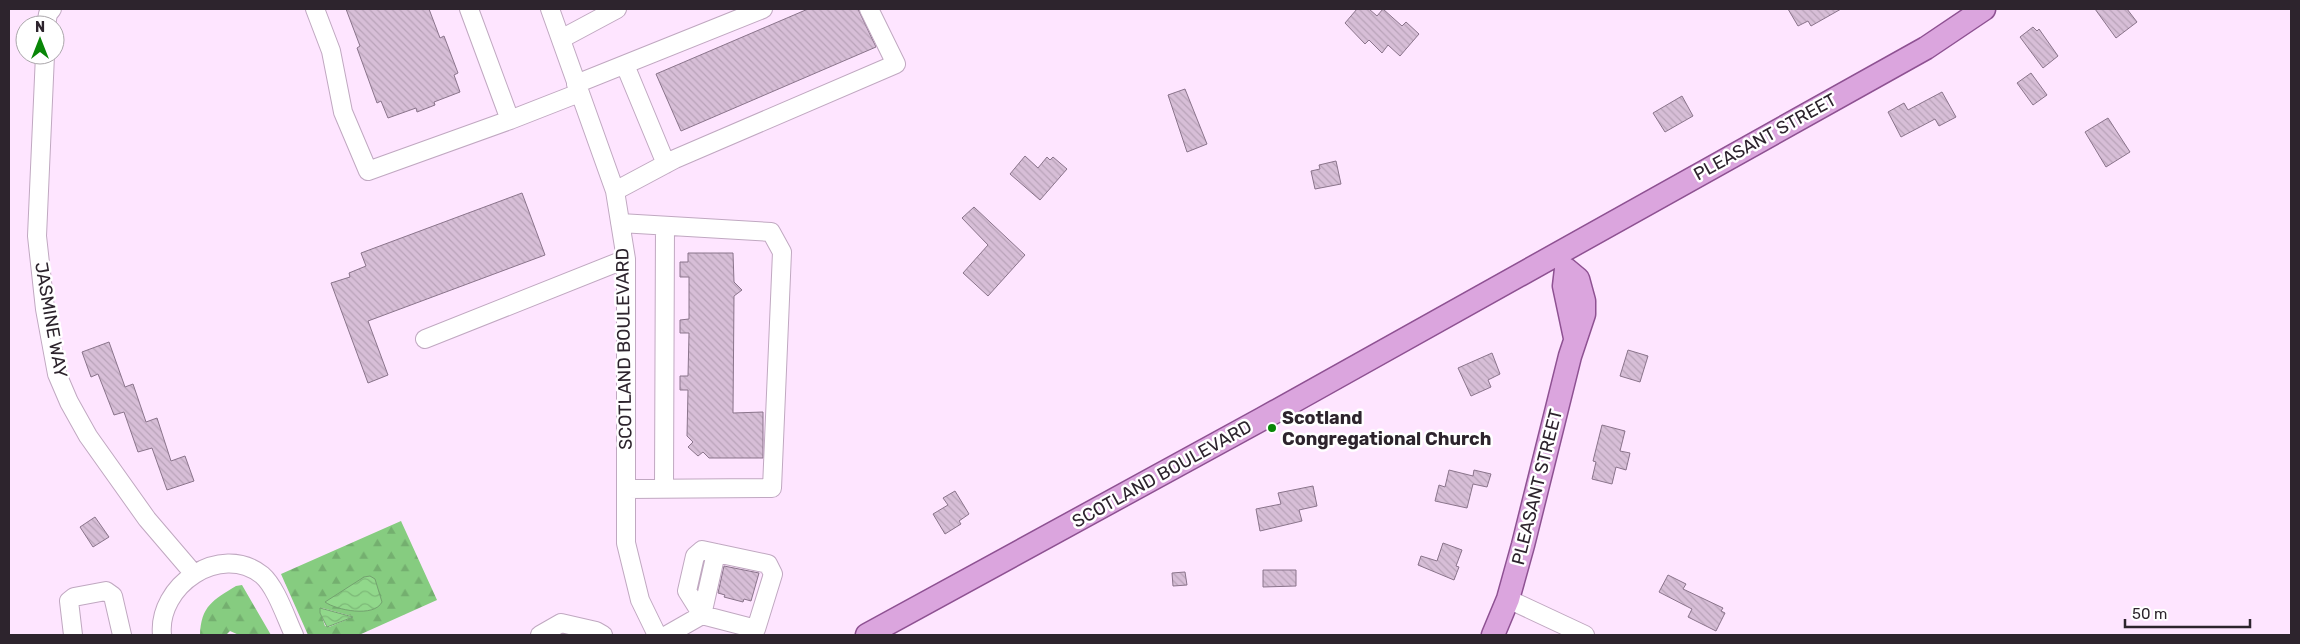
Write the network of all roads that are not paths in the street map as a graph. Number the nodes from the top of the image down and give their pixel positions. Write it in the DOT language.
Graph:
graph roads {
  1 [pos="315,9"];
  2 [pos="469,9"];
  3 [pos="550,9"];
  4 [pos="617,9"];
  5 [pos="764,9"];
  6 [pos="868,9"];
  7 [pos="1984,9"];
  8 [pos="561,39"];
  9 [pos="45,65"];
  10 [pos="625,65"];
  11 [pos="578,88"];
  12 [pos="510,120"];
  13 [pos="666,164"];
  14 [pos="615,191"];
  15 [pos="620,223"];
  16 [pos="665,226"];
  17 [pos="626,259"];
  18 [pos="1563,260"];
  19 [pos="426,340"];
  20 [pos="664,487"];
  21 [pos="626,489"];
  22 [pos="194,574"];
  23 [pos="1508,599"];
  24 [pos="698,610"];
  25 [pos="73,635"];
  26 [pos="122,635"];
  27 [pos="162,635"];
  28 [pos="294,635"];
  29 [pos="540,635"];
  30 [pos="602,635"];
  31 [pos="658,635"];
  32 [pos="867,635"];
  33 [pos="1493,635"];
  34 [pos="1585,635"];
  1 -- 12 [label="street"];
  2 -- 12 [label="street"];
  3 -- 8 [label="street, SCOTLAND BOULEVARD"];
  4 -- 8 [label="street"];
  5 -- 10 [label="street"];
  6 -- 13 [label="street"];
  7 -- 18 [label="main road, PLEASANT STREET"];
  8 -- 11 [label="street, SCOTLAND BOULEVARD"];
  9 -- 22 [label="street, JASMINE WAY"];
  10 -- 11 [label="street"];
  10 -- 13 [label="street"];
  11 -- 12 [label="street"];
  11 -- 14 [label="street, SCOTLAND BOULEVARD"];
  13 -- 14 [label="street"];
  14 -- 15 [label="street, SCOTLAND BOULEVARD"];
  15 -- 16 [label="street"];
  15 -- 17 [label="street, SCOTLAND BOULEVARD"];
  16 -- 20 [label="street"];
  16 -- 20 [label="street"];
  17 -- 19 [label="street"];
  17 -- 21 [label="street, SCOTLAND BOULEVARD"];
  18 -- 23 [label="main road, PLEASANT STREET"];
  18 -- 32 [label="main road, SCOTLAND BOULEVARD"];
  20 -- 21 [label="street"];
  21 -- 31 [label="street, SCOTLAND BOULEVARD"];
  22 -- 27 [label="street"];
  22 -- 28 [label="street"];
  23 -- 33 [label="main road, PLEASANT STREET"];
  23 -- 34 [label="street"];
  24 -- 24 [label="street"];
  24 -- 31 [label="street"];
  25 -- 26 [label="street"];
  29 -- 30 [label="street"];
}
